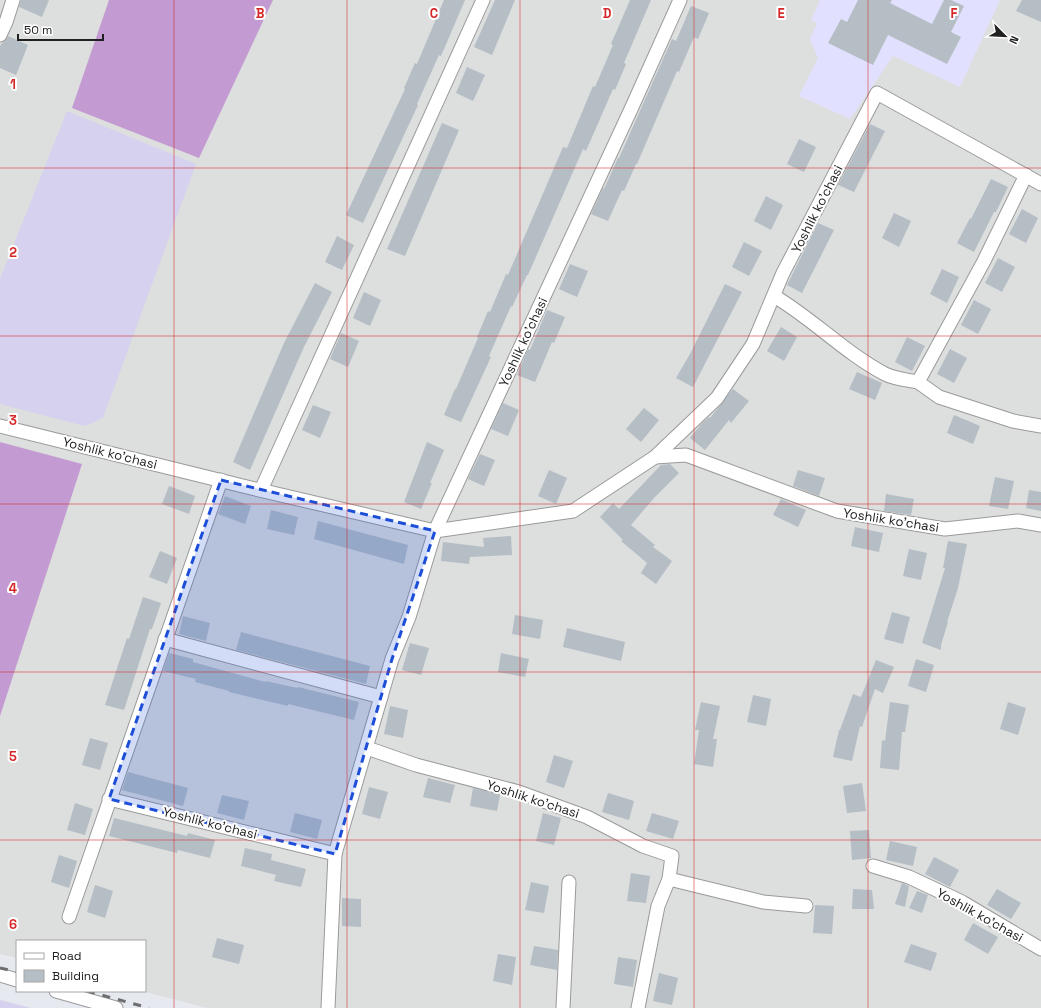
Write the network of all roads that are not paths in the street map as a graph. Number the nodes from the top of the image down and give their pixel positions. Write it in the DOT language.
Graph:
graph roads {
  1 [pos="13,0"];
  2 [pos="483,0"];
  3 [pos="680,0"];
  4 [pos="0,35"];
  5 [pos="1026,176"];
  6 [pos="1041,184"];
  7 [pos="774,296"];
  8 [pos="918,382"];
  9 [pos="0,426"];
  10 [pos="1041,426"];
  11 [pos="655,457"];
  12 [pos="221,480"];
  13 [pos="261,490"];
  14 [pos="1041,525"];
  15 [pos="435,531"];
  16 [pos="165,639"];
  17 [pos="381,698"];
  18 [pos="366,748"];
  19 [pos="109,799"];
  20 [pos="335,854"];
  21 [pos="873,866"];
  22 [pos="669,879"];
  23 [pos="569,882"];
  24 [pos="806,906"];
  25 [pos="69,917"];
  26 [pos="1041,949"];
  27 [pos="0,975"];
  28 [pos="16,980"];
  29 [pos="60,992"];
  30 [pos="116,1008"];
  31 [pos="328,1008"];
  32 [pos="563,1008"];
  33 [pos="638,1008"];
  1 -- 4 [label="street"];
  2 -- 13 [label="street"];
  3 -- 15 [label="street, Yoshlik ko'chasi"];
  5 -- 6 [label="street, Yoshlik ko'chasi"];
  5 -- 7 [label="street, Yoshlik ko'chasi"];
  5 -- 8 [label="street"];
  7 -- 8 [label="street"];
  7 -- 11 [label="street, Yoshlik ko'chasi"];
  8 -- 10 [label="street"];
  9 -- 12 [label="street, Yoshlik ko'chasi"];
  11 -- 14 [label="street, Yoshlik ko'chasi"];
  11 -- 15 [label="street, Yoshlik ko'chasi"];
  12 -- 13 [label="street, Yoshlik ko'chasi"];
  12 -- 16 [label="street"];
  13 -- 15 [label="street, Yoshlik ko'chasi"];
  15 -- 17 [label="street, Yoshlik ko'chasi"];
  16 -- 17 [label="street"];
  16 -- 19 [label="street"];
  17 -- 18 [label="street, Yoshlik ko'chasi"];
  18 -- 20 [label="street, Yoshlik ko'chasi"];
  18 -- 22 [label="street, Yoshlik ko'chasi"];
  19 -- 20 [label="street, Yoshlik ko'chasi"];
  19 -- 25 [label="street"];
  20 -- 31 [label="street, Yoshlik ko'chasi"];
  21 -- 26 [label="street, Yoshlik ko'chasi"];
  22 -- 24 [label="street"];
  22 -- 33 [label="street, Yoshlik ko'chasi"];
  23 -- 32 [label="street"];
  27 -- 28 [label="street"];
  29 -- 30 [label="street"];
}
